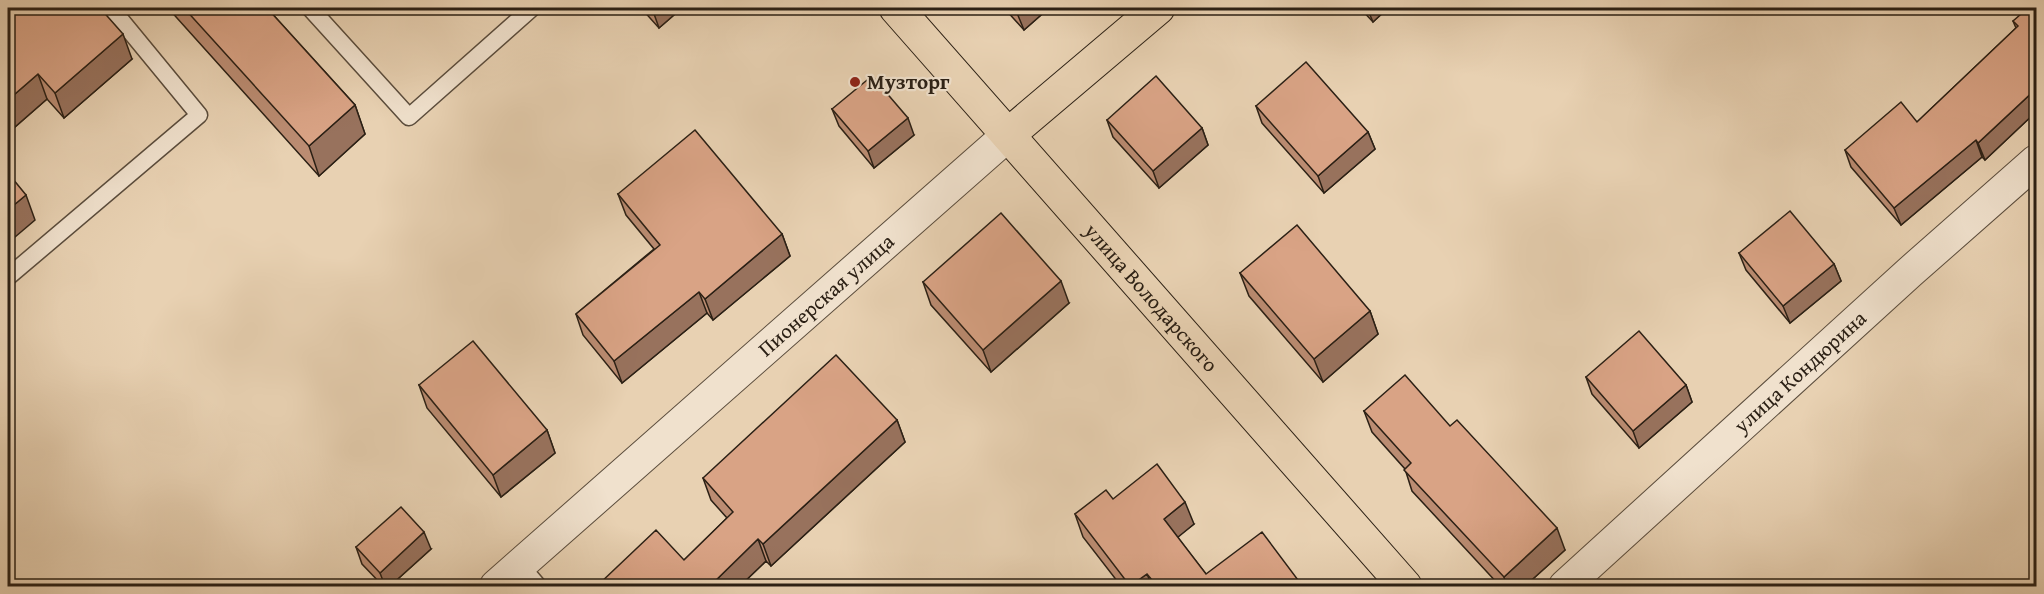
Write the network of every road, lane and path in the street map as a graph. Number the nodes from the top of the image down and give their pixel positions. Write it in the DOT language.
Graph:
graph roads {
  1 [pos="111,8"];
  2 [pos="310,8"];
  3 [pos="529,8"];
  4 [pos="896,8"];
  5 [pos="1158,8"];
  6 [pos="1008,135"];
  7 [pos="2037,161"];
  8 [pos="8,277"];
  9 [pos="529,576"];
  10 [pos="496,586"];
  11 [pos="1405,586"];
  12 [pos="1565,586"];
  1 -- 8 [label="lane"];
  2 -- 3 [label="lane"];
  4 -- 6 [label="main road, улица Володарского"];
  5 -- 6 [label="main road, Пионерская улица"];
  6 -- 9 [label="street, Пионерская улица"];
  6 -- 11 [label="main road, улица Володарского"];
  7 -- 12 [label="street, улица Кондюрина"];
  9 -- 10 [label="street, Пионерская улица"];
}
